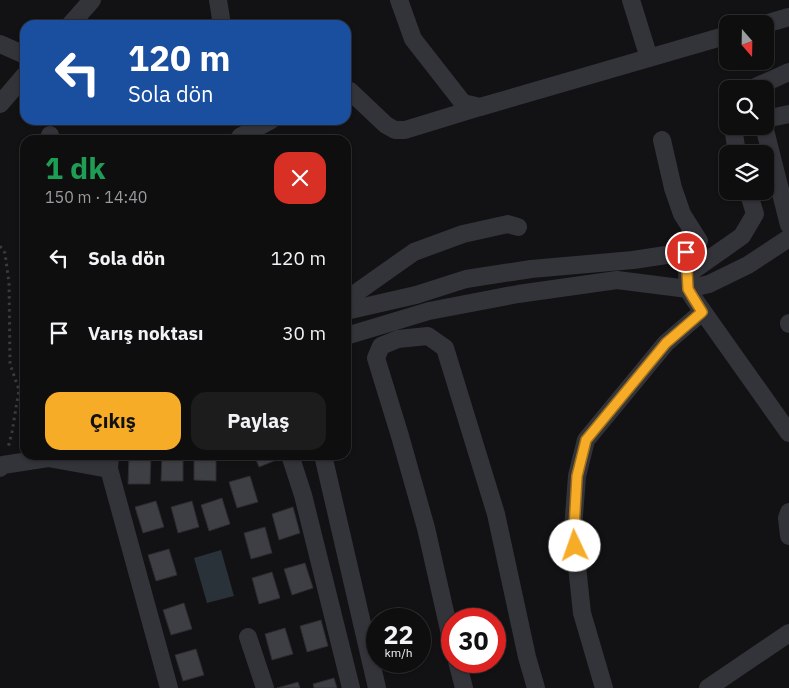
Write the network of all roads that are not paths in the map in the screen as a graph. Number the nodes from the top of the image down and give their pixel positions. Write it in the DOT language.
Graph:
graph roads {
  1 [pos="92,0"];
  2 [pos="218,0"];
  3 [pos="399,0"];
  4 [pos="631,0"];
  5 [pos="789,17"];
  6 [pos="74,20"];
  7 [pos="221,20"];
  8 [pos="774,21"];
  9 [pos="719,38"];
  10 [pos="0,44"];
  11 [pos="20,53"];
  12 [pos="649,58"];
  13 [pos="789,72"];
  14 [pos="20,80"];
  15 [pos="771,80"];
  16 [pos="351,92"];
  17 [pos="2,98"];
  18 [pos="480,107"];
  19 [pos="789,114"];
  20 [pos="774,117"];
  21 [pos="258,125"];
  22 [pos="239,132"];
  23 [pos="766,135"];
  24 [pos="662,140"];
  25 [pos="751,200"];
  26 [pos="789,225"];
  27 [pos="518,227"];
  28 [pos="789,238"];
  29 [pos="686,252"];
  30 [pos="688,281"];
  31 [pos="351,296"];
  32 [pos="351,310"];
  33 [pos="702,312"];
  34 [pos="351,334"];
  35 [pos="789,433"];
  36 [pos="38,460"];
  37 [pos="79,460"];
  38 [pos="292,460"];
  39 [pos="324,460"];
  40 [pos="110,462"];
  41 [pos="1,467"];
  42 [pos="789,512"];
  43 [pos="789,536"];
  44 [pos="444,608"];
  45 [pos="789,633"];
  46 [pos="248,637"];
  47 [pos="460,673"];
  48 [pos="168,688"];
  49 [pos="265,688"];
  50 [pos="351,688"];
  51 [pos="377,688"];
  52 [pos="464,688"];
  53 [pos="536,688"];
  54 [pos="604,688"];
  55 [pos="708,688"];
  1 -- 6 [label="street"];
  2 -- 7 [label="street"];
  3 -- 18 [label="street"];
  4 -- 12 [label="street"];
  5 -- 8 [label="street"];
  9 -- 12 [label="street"];
  10 -- 11 [label="street"];
  12 -- 18 [label="street"];
  13 -- 15 [label="street"];
  14 -- 17 [label="street"];
  16 -- 18 [label="street"];
  19 -- 20 [label="street"];
  21 -- 22 [label="street"];
  23 -- 26 [label="street"];
  24 -- 29 [label="street"];
  25 -- 30 [label="street"];
  27 -- 31 [label="street"];
  28 -- 30 [label="street"];
  29 -- 30 [label="street"];
  29 -- 32 [label="street"];
  30 -- 33 [label="street"];
  30 -- 34 [label="street"];
  33 -- 35 [label="street"];
  33 -- 54 [label="street"];
  36 -- 41 [label="street"];
  37 -- 40 [label="street"];
  38 -- 50 [label="street"];
  39 -- 51 [label="street"];
  40 -- 48 [label="street"];
  42 -- 43 [label="street"];
  44 -- 53 [label="street"];
  45 -- 55 [label="street"];
  46 -- 49 [label="street"];
  47 -- 52 [label="street"];
}
